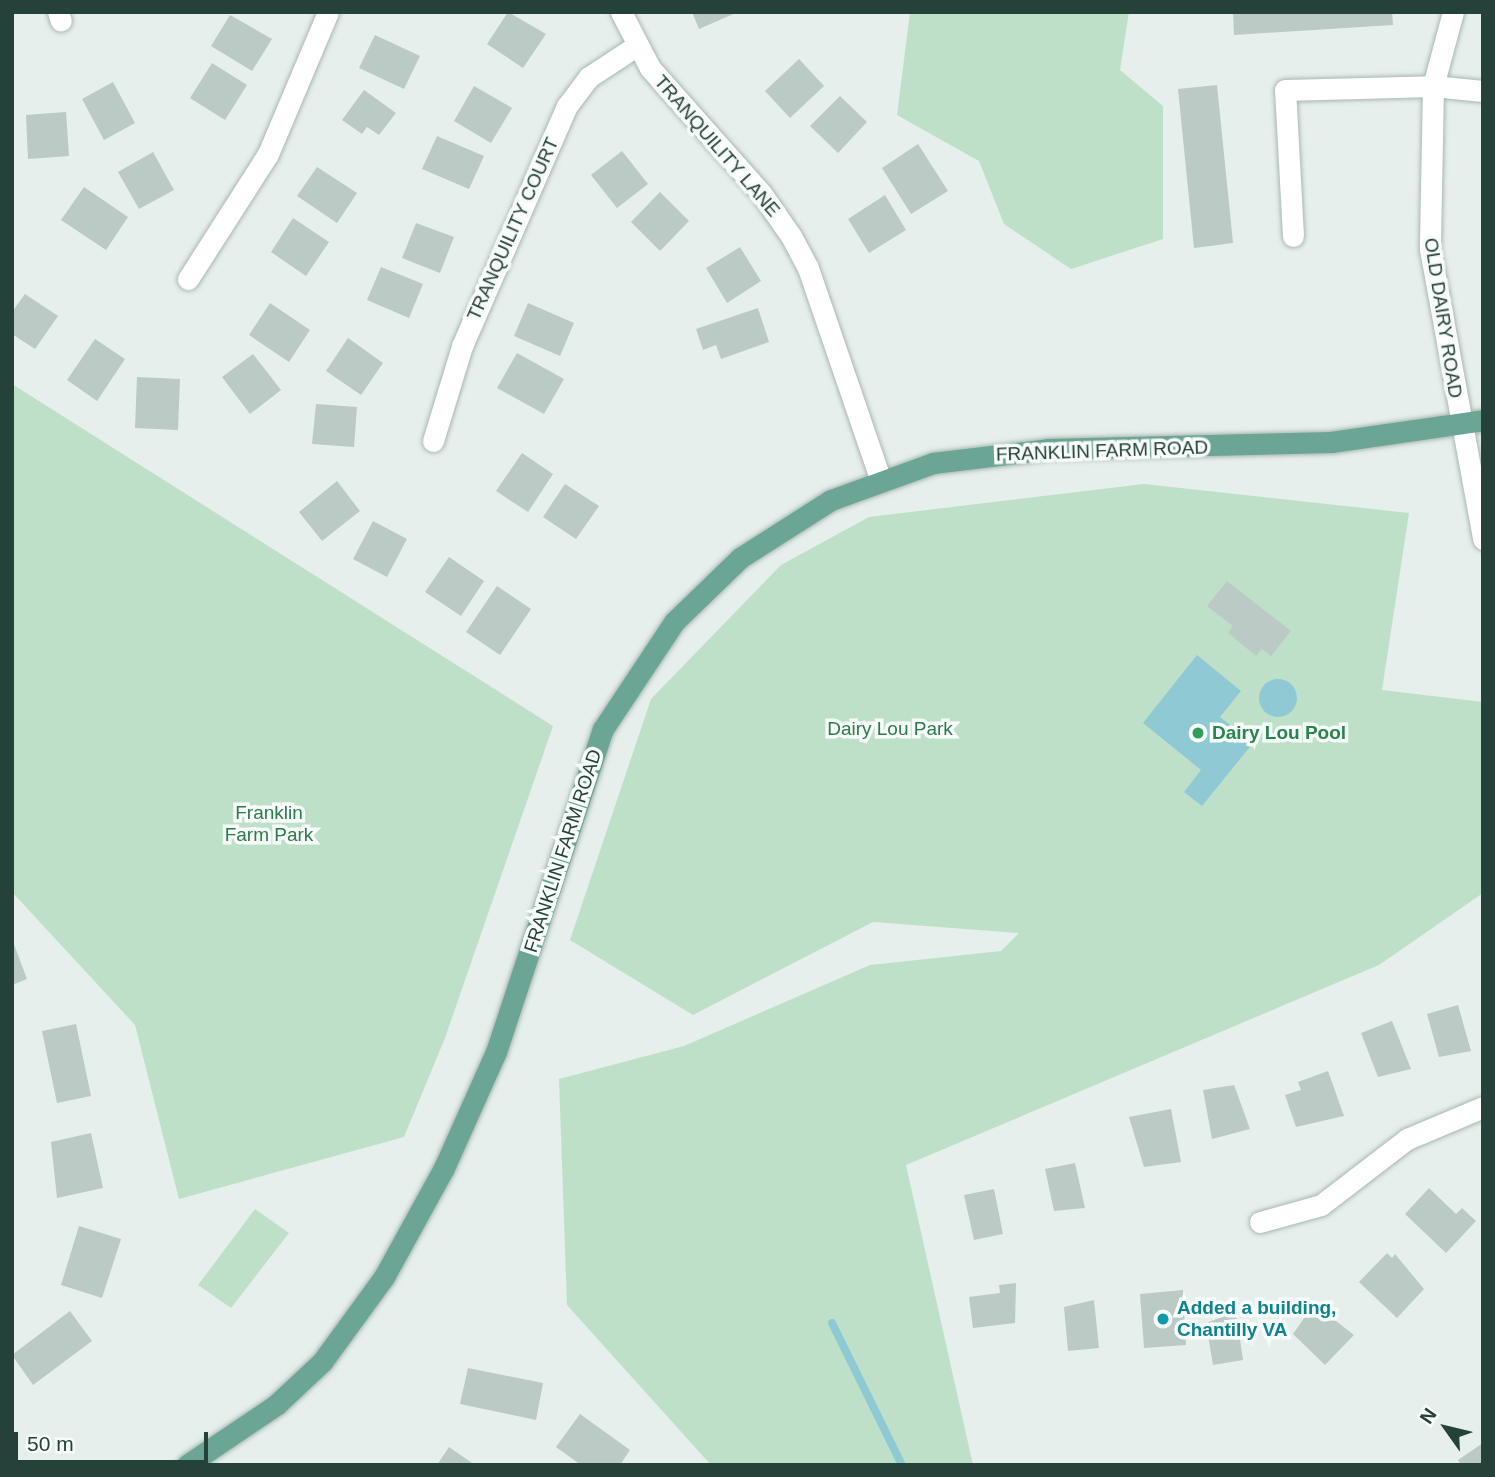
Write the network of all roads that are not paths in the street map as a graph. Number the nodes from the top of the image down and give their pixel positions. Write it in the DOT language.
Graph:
graph roads {
  1 [pos="328,12"];
  2 [pos="621,12"];
  3 [pos="1453,12"];
  4 [pos="636,46"];
  5 [pos="1433,86"];
  6 [pos="1483,91"];
  7 [pos="1293,236"];
  8 [pos="188,279"];
  9 [pos="1483,420"];
  10 [pos="1459,423"];
  11 [pos="433,441"];
  12 [pos="880,478"];
  13 [pos="1483,539"];
  14 [pos="1483,1107"];
  15 [pos="1260,1222"];
  16 [pos="187,1465"];
  1 -- 8 [label="street"];
  2 -- 4 [label="street, TRANQUILITY LANE"];
  3 -- 5 [label="street, OLD DAIRY ROAD"];
  4 -- 11 [label="street, TRANQUILITY COURT"];
  4 -- 12 [label="street, TRANQUILITY LANE"];
  5 -- 6 [label="street"];
  5 -- 7 [label="street"];
  5 -- 10 [label="street, OLD DAIRY ROAD"];
  9 -- 10 [label="main road, FRANKLIN FARM ROAD"];
  10 -- 12 [label="main road, FRANKLIN FARM ROAD"];
  10 -- 13 [label="street, OLD DAIRY ROAD"];
  12 -- 16 [label="main road, FRANKLIN FARM ROAD"];
  14 -- 15 [label="street"];
}
